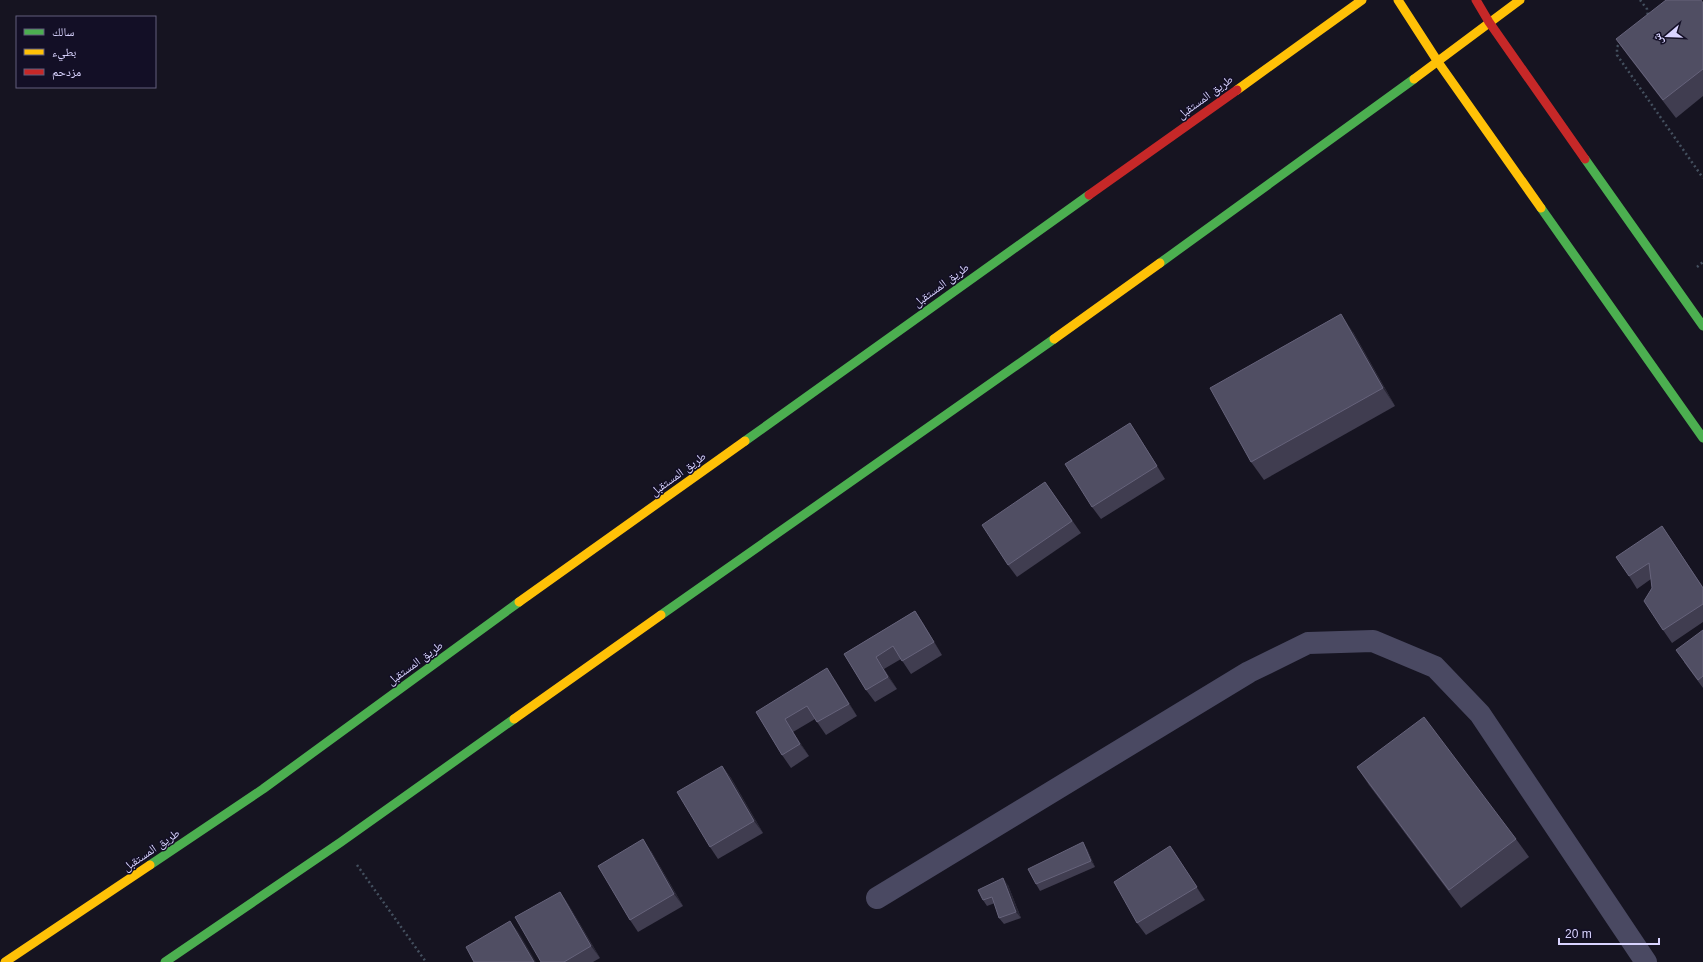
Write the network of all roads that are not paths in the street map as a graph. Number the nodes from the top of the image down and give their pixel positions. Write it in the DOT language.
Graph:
graph roads {
  1 [pos="1362,0"];
  2 [pos="1398,0"];
  3 [pos="1476,0"];
  4 [pos="1520,0"];
  5 [pos="1489,22"];
  6 [pos="1438,62"];
  7 [pos="1703,326"];
  8 [pos="1703,438"];
  9 [pos="877,898"];
  10 [pos="4,962"];
  11 [pos="165,962"];
  12 [pos="1646,962"];
  1 -- 10 [label="street, طريق المستقبل"];
  2 -- 6 [label="street"];
  3 -- 5 [label="street"];
  4 -- 5 [label="street"];
  5 -- 6 [label="street"];
  5 -- 7 [label="street"];
  6 -- 8 [label="street"];
  6 -- 11 [label="street"];
  9 -- 12 [label="street"];
}
